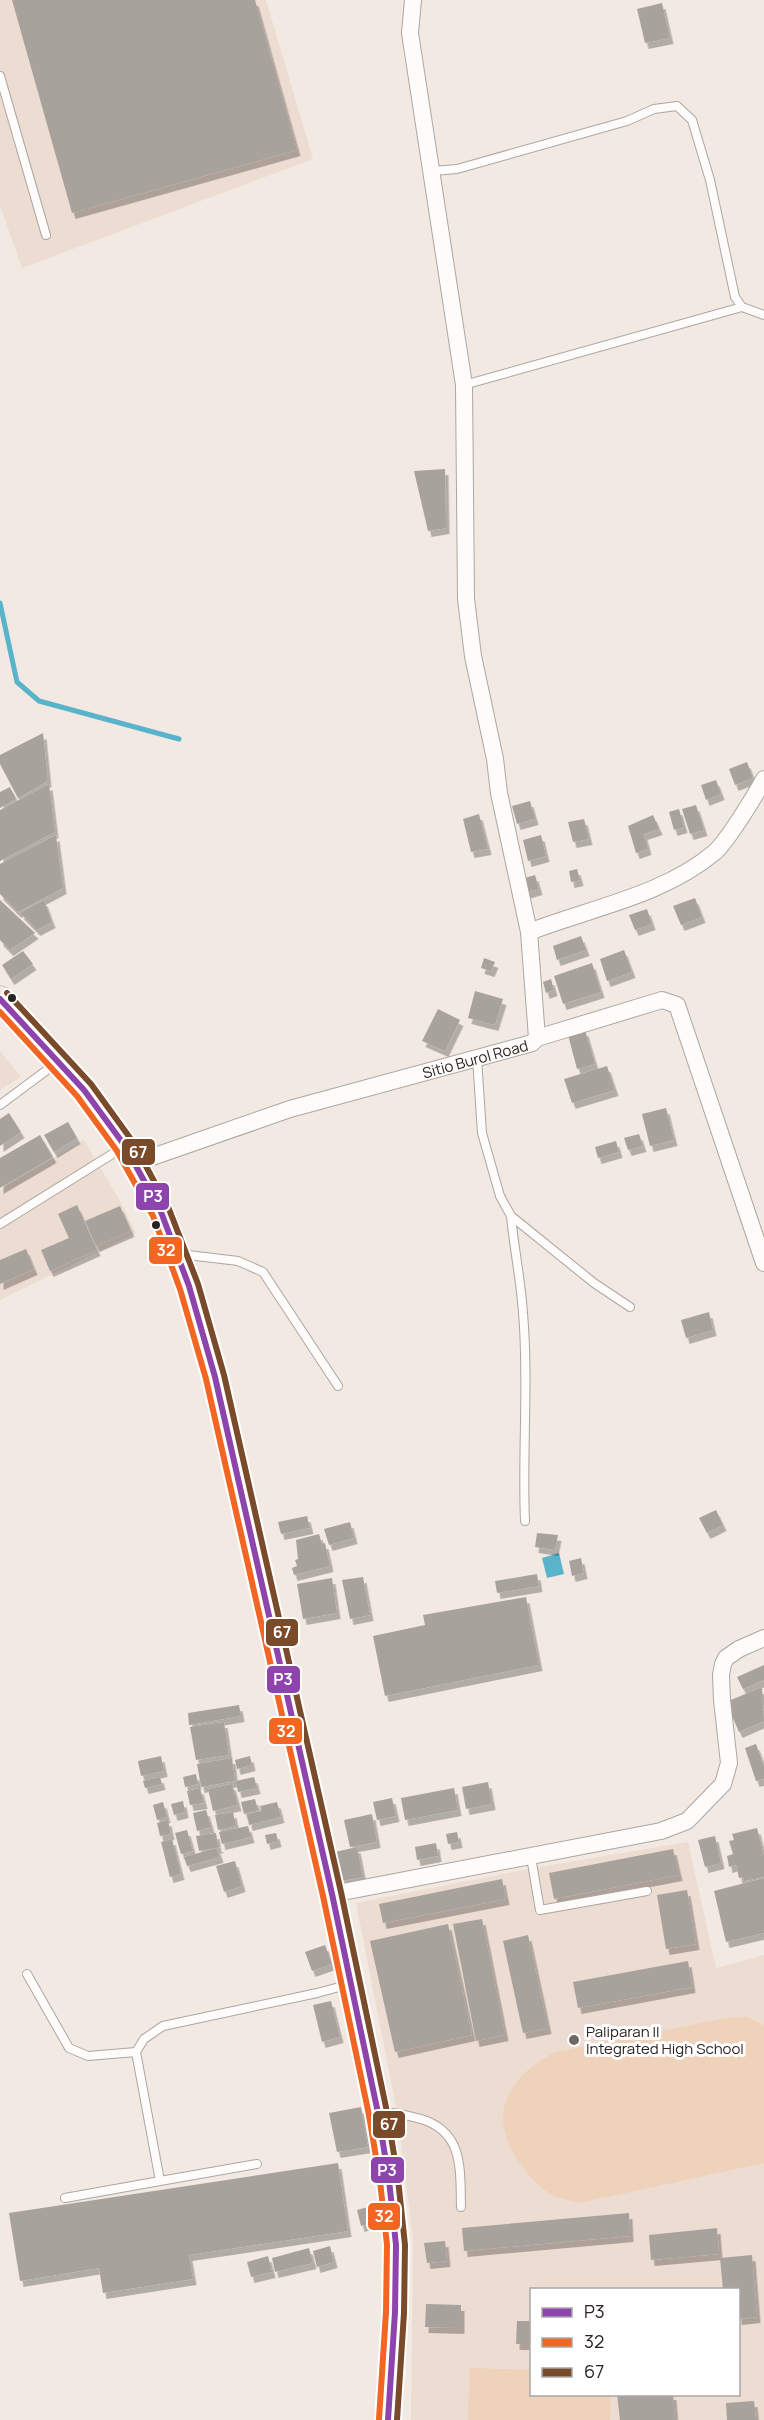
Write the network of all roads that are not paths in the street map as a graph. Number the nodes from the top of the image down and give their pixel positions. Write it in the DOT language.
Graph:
graph roads {
  1 [pos="413,0"];
  2 [pos="0,76"];
  3 [pos="433,171"];
  4 [pos="46,235"];
  5 [pos="742,307"];
  6 [pos="764,315"];
  7 [pos="464,385"];
  8 [pos="764,779"];
  9 [pos="529,932"];
  10 [pos="0,999"];
  11 [pos="537,1038"];
  12 [pos="477,1058"];
  13 [pos="59,1061"];
  14 [pos="0,1105"];
  15 [pos="130,1154"];
  16 [pos="511,1216"];
  17 [pos="0,1224"];
  18 [pos="177,1254"];
  19 [pos="764,1263"];
  20 [pos="630,1307"];
  21 [pos="338,1386"];
  22 [pos="525,1521"];
  23 [pos="764,1638"];
  24 [pos="531,1857"];
  25 [pos="647,1891"];
  26 [pos="332,1894"];
  27 [pos="27,1974"];
  28 [pos="351,1983"];
  29 [pos="136,2052"];
  30 [pos="378,2113"];
  31 [pos="257,2164"];
  32 [pos="160,2181"];
  33 [pos="65,2198"];
  34 [pos="461,2207"];
  35 [pos="388,2420"];
  1 -- 3 [label="street, Sitio Burol Road"];
  2 -- 4 [label="lane"];
  3 -- 5 [label="lane"];
  3 -- 7 [label="street, Sitio Burol Road"];
  5 -- 6 [label="lane"];
  5 -- 7 [label="lane"];
  7 -- 9 [label="street, Sitio Burol Road"];
  8 -- 9 [label="street"];
  9 -- 11 [label="street, Sitio Burol Road"];
  10 -- 13 [label="main road"];
  11 -- 12 [label="street, Sitio Burol Road"];
  11 -- 19 [label="street"];
  12 -- 15 [label="street, Sitio Burol Road"];
  12 -- 16 [label="lane"];
  13 -- 14 [label="lane"];
  13 -- 15 [label="main road"];
  15 -- 17 [label="lane"];
  15 -- 18 [label="main road"];
  16 -- 20 [label="lane"];
  16 -- 22 [label="lane"];
  18 -- 21 [label="lane"];
  18 -- 26 [label="main road"];
  23 -- 24 [label="street"];
  24 -- 25 [label="lane"];
  24 -- 26 [label="street"];
  26 -- 28 [label="main road"];
  27 -- 29 [label="lane"];
  28 -- 29 [label="lane"];
  28 -- 30 [label="main road"];
  29 -- 32 [label="lane"];
  30 -- 34 [label="lane"];
  30 -- 35 [label="main road"];
  31 -- 32 [label="lane"];
  32 -- 33 [label="lane"];
}
